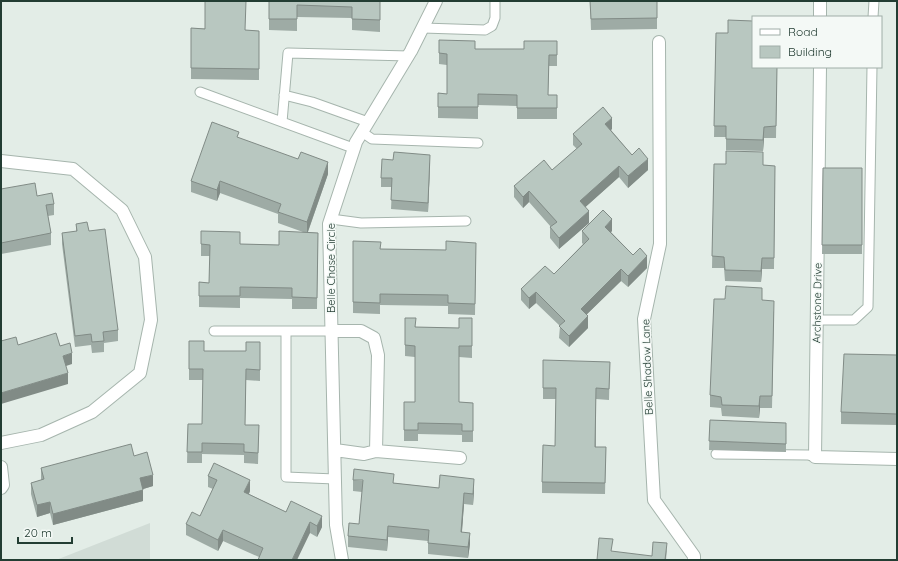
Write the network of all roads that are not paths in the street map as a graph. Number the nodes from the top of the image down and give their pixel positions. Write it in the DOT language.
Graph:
graph roads {
  1 [pos="436,1"];
  2 [pos="495,1"];
  3 [pos="820,1"];
  4 [pos="874,1"];
  5 [pos="820,16"];
  6 [pos="874,16"];
  7 [pos="423,28"];
  8 [pos="659,42"];
  9 [pos="409,56"];
  10 [pos="820,68"];
  11 [pos="872,68"];
  12 [pos="200,92"];
  13 [pos="284,94"];
  14 [pos="282,122"];
  15 [pos="365,127"];
  16 [pos="478,143"];
  17 [pos="353,148"];
  18 [pos="1,161"];
  19 [pos="331,219"];
  20 [pos="466,221"];
  21 [pos="817,320"];
  22 [pos="214,331"];
  23 [pos="286,331"];
  24 [pos="332,331"];
  25 [pos="1,443"];
  26 [pos="335,450"];
  27 [pos="376,451"];
  28 [pos="716,454"];
  29 [pos="815,457"];
  30 [pos="460,458"];
  31 [pos="897,459"];
  32 [pos="1,467"];
  33 [pos="335,479"];
  34 [pos="1,488"];
  35 [pos="342,560"];
  36 [pos="694,560"];
  1 -- 7 [label="street, Belle Chase Circle"];
  2 -- 7 [label="lane"];
  3 -- 5 [label="street"];
  4 -- 6 [label="lane"];
  7 -- 9 [label="street, Belle Chase Circle"];
  8 -- 36 [label="street, Belle Shadow Lane"];
  9 -- 13 [label="lane"];
  9 -- 15 [label="street, Belle Chase Circle"];
  10 -- 21 [label="street, Archstone Drive"];
  11 -- 21 [label="lane"];
  12 -- 14 [label="lane"];
  13 -- 14 [label="lane"];
  13 -- 15 [label="lane"];
  14 -- 17 [label="lane"];
  15 -- 16 [label="lane"];
  15 -- 17 [label="street, Belle Chase Circle"];
  17 -- 19 [label="street, Belle Chase Circle"];
  18 -- 25 [label="street"];
  19 -- 20 [label="lane"];
  19 -- 24 [label="street, Belle Chase Circle"];
  21 -- 29 [label="street, Archstone Drive"];
  22 -- 23 [label="lane"];
  23 -- 24 [label="lane"];
  23 -- 33 [label="lane"];
  24 -- 26 [label="street, Belle Chase Circle"];
  24 -- 27 [label="street"];
  26 -- 27 [label="street"];
  26 -- 33 [label="street, Belle Chase Circle"];
  27 -- 30 [label="street"];
  28 -- 29 [label="lane"];
  29 -- 31 [label="street"];
  32 -- 34 [label="street"];
  33 -- 35 [label="street, Belle Chase Circle"];
}
